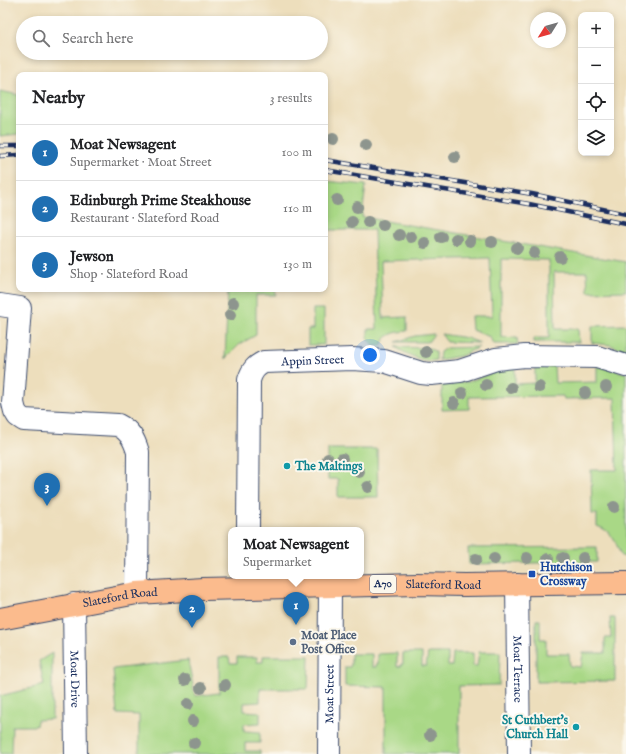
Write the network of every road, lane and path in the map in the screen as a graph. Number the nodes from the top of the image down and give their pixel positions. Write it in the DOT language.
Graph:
graph roads {
  1 [pos="0,305"];
  2 [pos="626,366"];
  3 [pos="248,527"];
  4 [pos="248,582"];
  5 [pos="626,583"];
  6 [pos="517,584"];
  7 [pos="330,586"];
  8 [pos="137,593"];
  9 [pos="74,604"];
  10 [pos="0,619"];
  11 [pos="76,754"];
  12 [pos="329,754"];
  13 [pos="519,754"];
  1 -- 8 [label="street"];
  2 -- 3 [label="street, Appin Street"];
  4 -- 7 [label="main road, Slateford Road / A70"];
  4 -- 8 [label="main road, Slateford Road / A70"];
  5 -- 6 [label="main road, Slateford Road / A70"];
  6 -- 7 [label="main road, Slateford Road / A70"];
  6 -- 13 [label="street, Moat Terrace"];
  7 -- 12 [label="street, Moat Street"];
  8 -- 9 [label="main road, Slateford Road / A70"];
  9 -- 10 [label="main road, Slateford Road / A70"];
  9 -- 11 [label="street, Moat Drive"];
}
